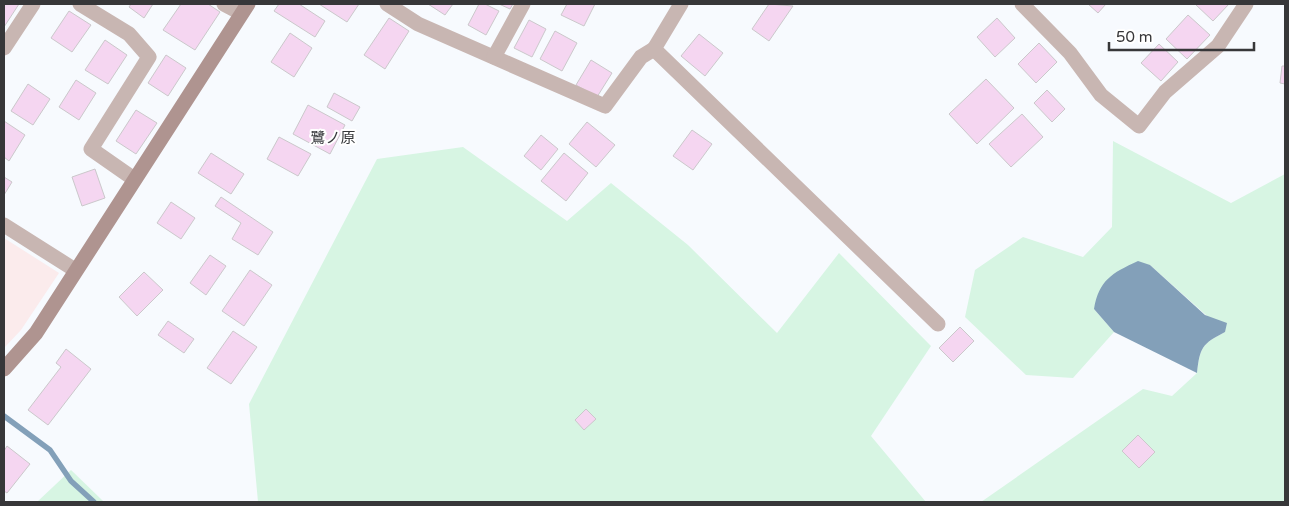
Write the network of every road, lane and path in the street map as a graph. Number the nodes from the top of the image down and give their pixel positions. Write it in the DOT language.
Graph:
graph roads {
  1 [pos="33,4"];
  2 [pos="80,4"];
  3 [pos="224,4"];
  4 [pos="387,4"];
  5 [pos="523,4"];
  6 [pos="681,4"];
  7 [pos="1022,4"];
  8 [pos="1246,4"];
  9 [pos="245,8"];
  10 [pos="4,48"];
  11 [pos="654,49"];
  12 [pos="494,57"];
  13 [pos="134,179"];
  14 [pos="4,225"];
  15 [pos="75,270"];
  16 [pos="938,324"];
  17 [pos="4,369"];
  1 -- 10 [label="street"];
  2 -- 13 [label="street"];
  3 -- 9 [label="street"];
  4 -- 12 [label="street"];
  5 -- 12 [label="street"];
  6 -- 11 [label="street"];
  7 -- 8 [label="street"];
  9 -- 13 [label="street"];
  11 -- 12 [label="street"];
  11 -- 16 [label="street"];
  13 -- 15 [label="street"];
  14 -- 15 [label="street"];
  15 -- 17 [label="street"];
}
